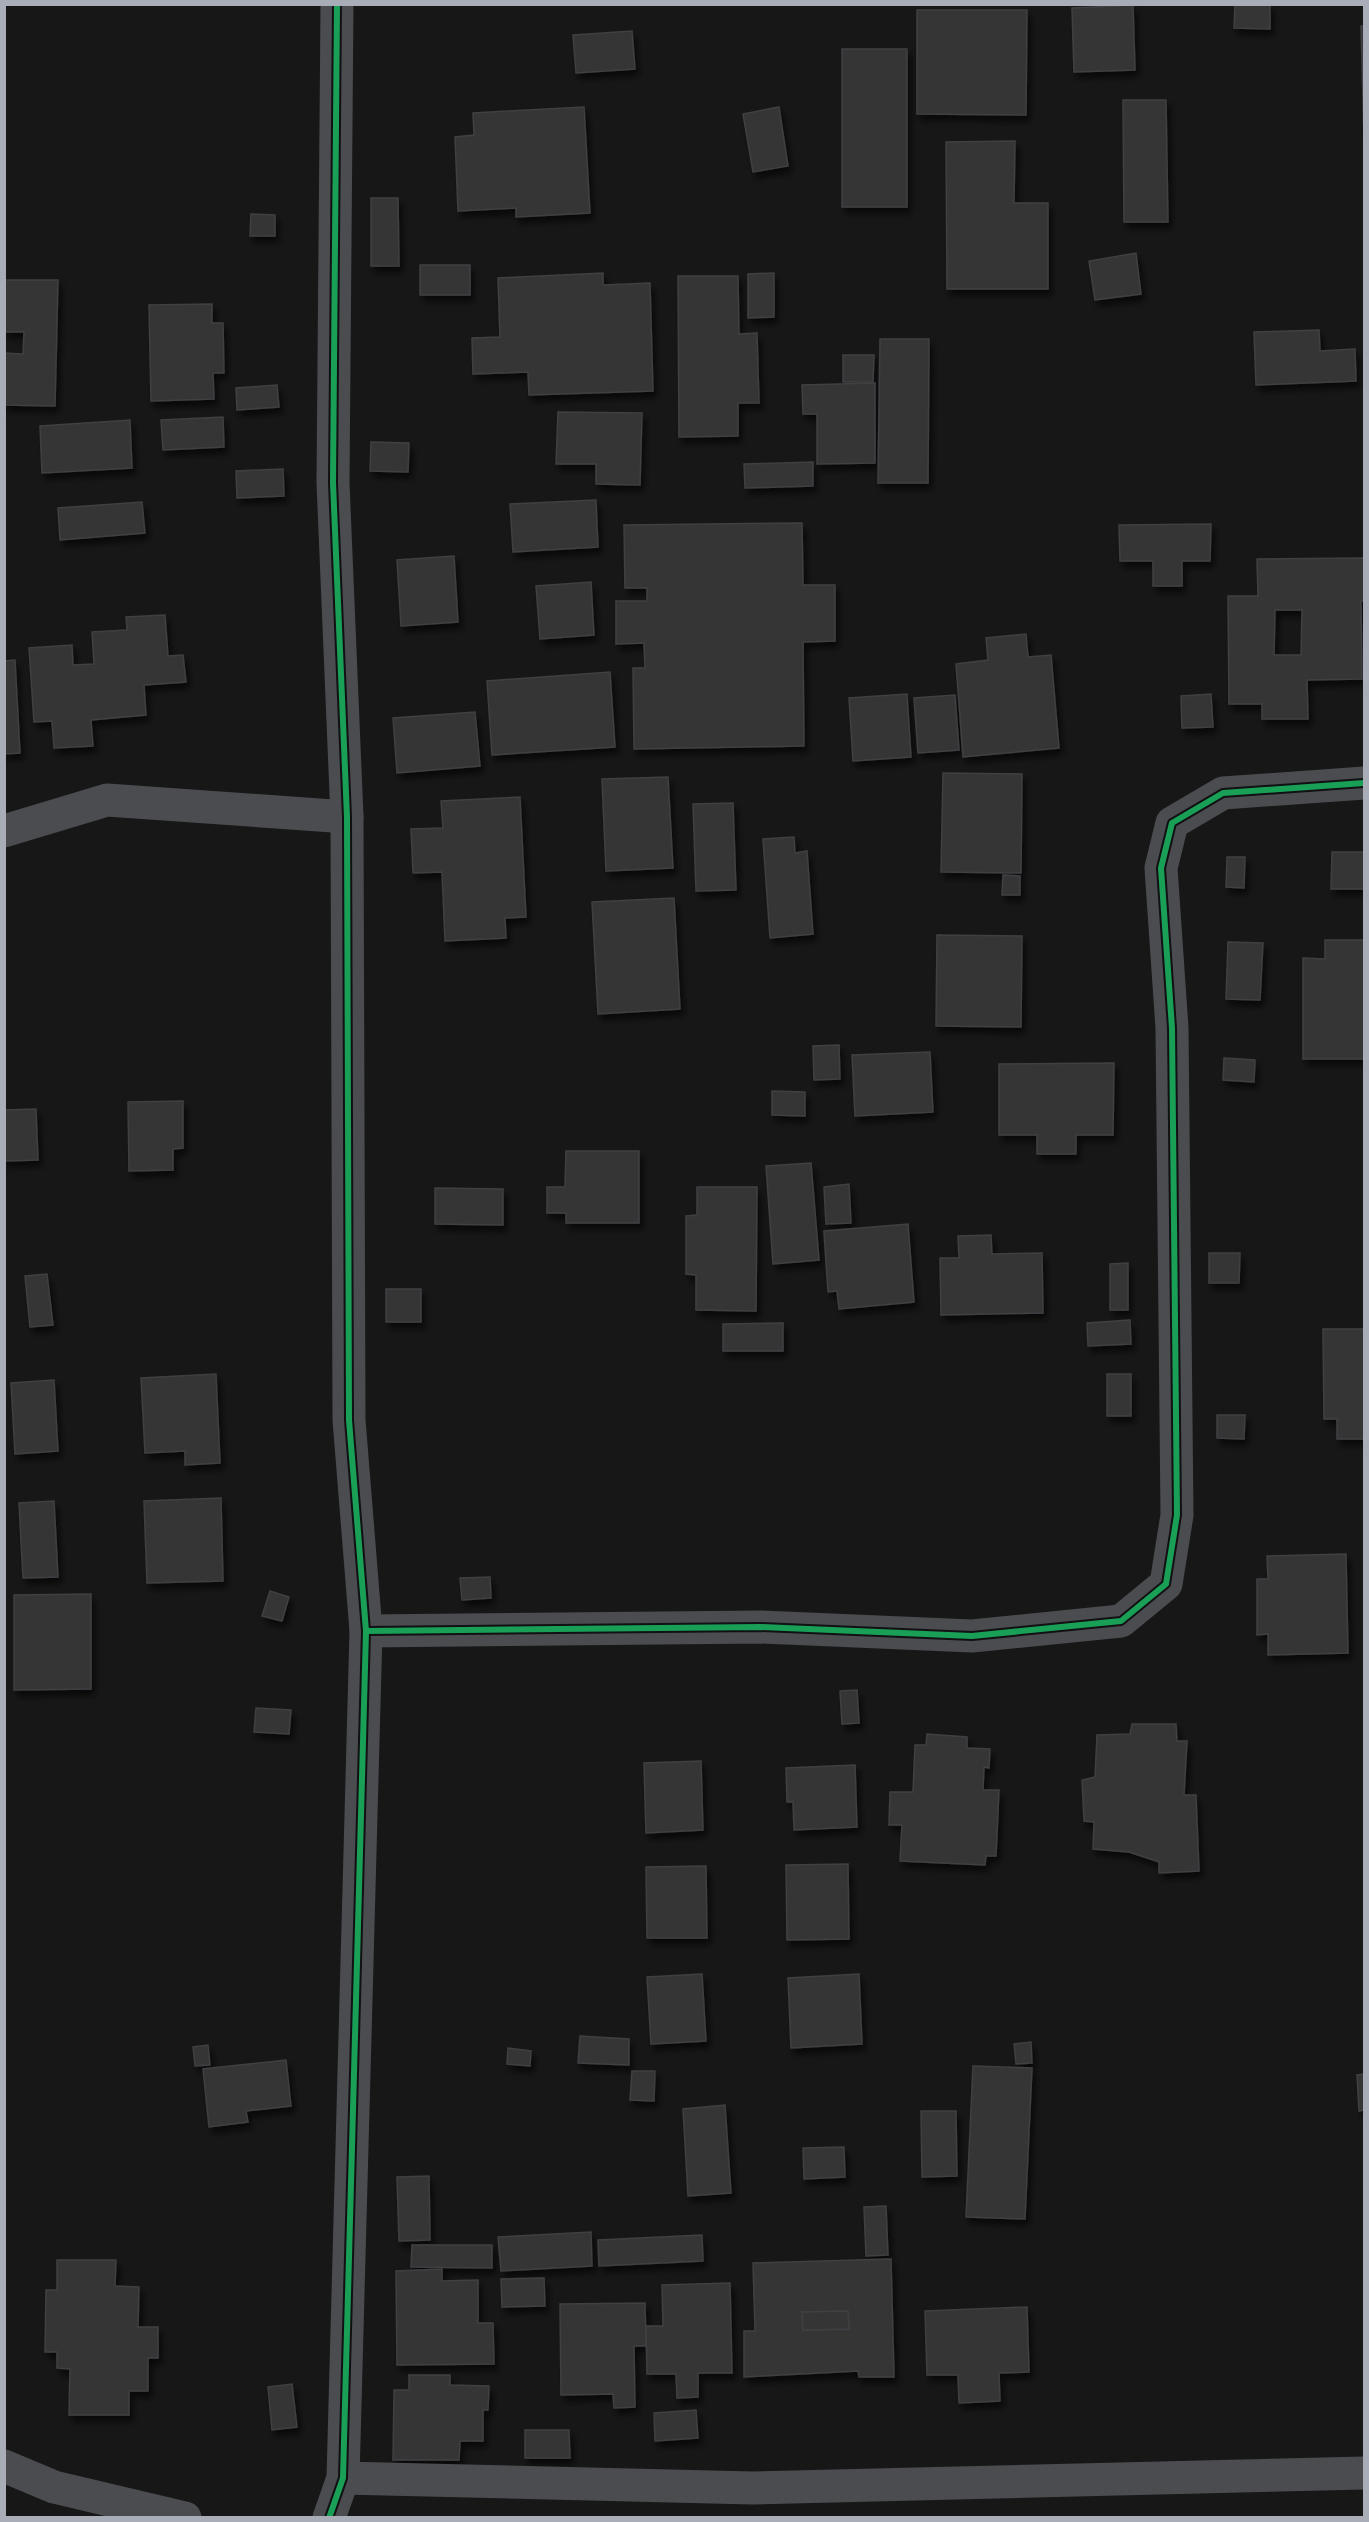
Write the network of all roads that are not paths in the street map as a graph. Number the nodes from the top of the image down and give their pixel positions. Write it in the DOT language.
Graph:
graph roads {
  1 [pos="337,4"];
  2 [pos="1365,783"];
  3 [pos="347,817"];
  4 [pos="4,831"];
  5 [pos="366,1631"];
  6 [pos="4,2466"];
  7 [pos="1365,2473"];
  8 [pos="342,2478"];
  9 [pos="185,2517"];
  10 [pos="329,2517"];
  1 -- 3 [label="street"];
  2 -- 5 [label="street"];
  3 -- 4 [label="street"];
  3 -- 5 [label="street"];
  5 -- 8 [label="street"];
  6 -- 9 [label="street"];
  7 -- 8 [label="street"];
  8 -- 10 [label="street"];
}
